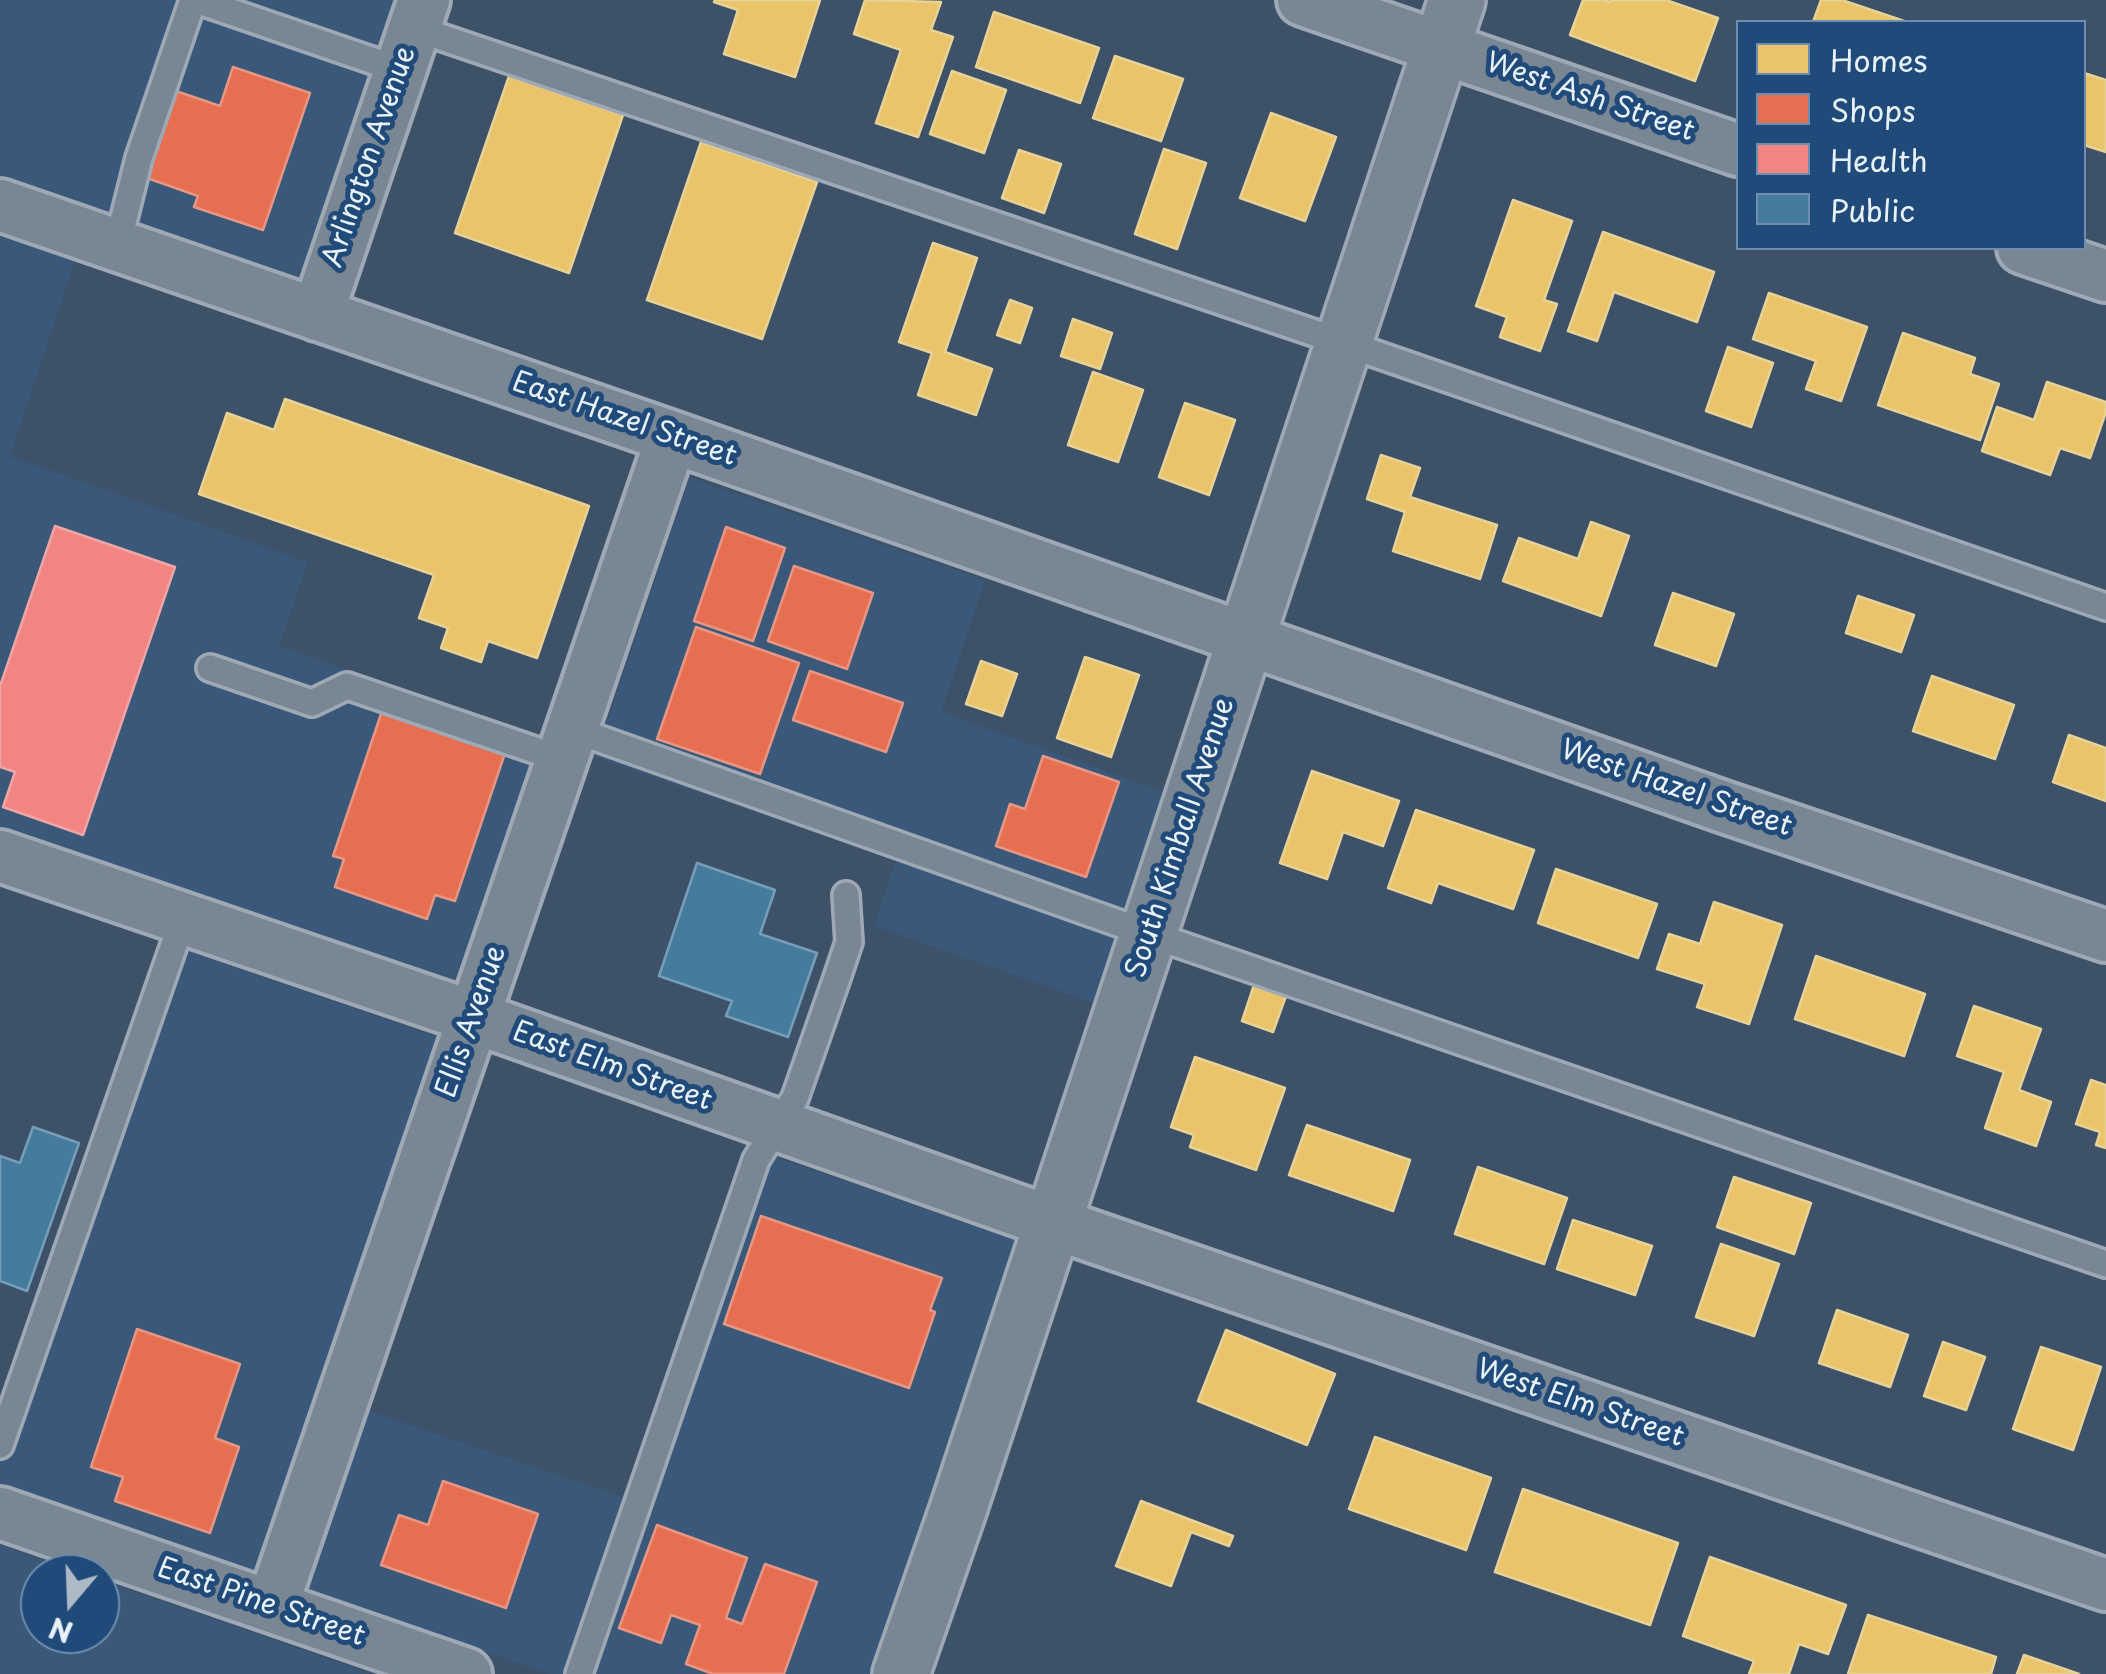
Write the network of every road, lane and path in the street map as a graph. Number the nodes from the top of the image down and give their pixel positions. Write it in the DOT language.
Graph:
graph roads {
  1 [pos="194,0"];
  2 [pos="1303,0"];
  3 [pos="1449,24"];
  4 [pos="413,32"];
  5 [pos="1736,149"];
  6 [pos="0,205"];
  7 [pos="118,246"];
  8 [pos="2029,250"];
  9 [pos="2106,276"];
  10 [pos="318,314"];
  11 [pos="1344,343"];
  12 [pos="672,437"];
  13 [pos="2106,608"];
  14 [pos="1247,639"];
  15 [pos="210,668"];
  16 [pos="566,744"];
  17 [pos="0,856"];
  18 [pos="846,895"];
  19 [pos="183,919"];
  20 [pos="1148,934"];
  21 [pos="2106,936"];
  22 [pos="473,1017"];
  23 [pos="777,1126"];
  24 [pos="1053,1223"];
  25 [pos="2106,1264"];
  26 [pos="0,1445"];
  27 [pos="0,1513"];
  28 [pos="2106,1586"];
  29 [pos="272,1607"];
  30 [pos="466,1674"];
  31 [pos="580,1674"];
  32 [pos="901,1674"];
  1 -- 4 [label="lane"];
  1 -- 7 [label="lane"];
  2 -- 3 [label="street, West Ash Street"];
  3 -- 5 [label="street, West Ash Street"];
  3 -- 11 [label="street, South Kimball Avenue"];
  4 -- 10 [label="street, Arlington Avenue"];
  4 -- 11 [label="lane"];
  6 -- 7 [label="street, East Hazel Street"];
  7 -- 10 [label="street, East Hazel Street"];
  8 -- 9 [label="street"];
  10 -- 12 [label="street, East Hazel Street"];
  11 -- 13 [label="lane"];
  11 -- 14 [label="street, South Kimball Avenue"];
  12 -- 14 [label="street, East Hazel Street"];
  12 -- 16 [label="street, Ellis Avenue"];
  14 -- 20 [label="street, South Kimball Avenue"];
  14 -- 21 [label="street, West Hazel Street"];
  15 -- 16 [label="lane"];
  16 -- 20 [label="lane"];
  16 -- 22 [label="street, Ellis Avenue"];
  17 -- 19 [label="street, East Elm Street"];
  18 -- 23 [label="lane"];
  19 -- 22 [label="street, East Elm Street"];
  19 -- 26 [label="lane"];
  20 -- 24 [label="street, South Kimball Avenue"];
  20 -- 25 [label="lane"];
  22 -- 23 [label="street, East Elm Street"];
  22 -- 29 [label="street, Ellis Avenue"];
  23 -- 24 [label="street, East Elm Street"];
  23 -- 31 [label="lane"];
  24 -- 28 [label="street, West Elm Street"];
  24 -- 32 [label="street, South Kimball Avenue"];
  27 -- 29 [label="street, East Pine Street"];
  29 -- 30 [label="street, East Pine Street"];
}
